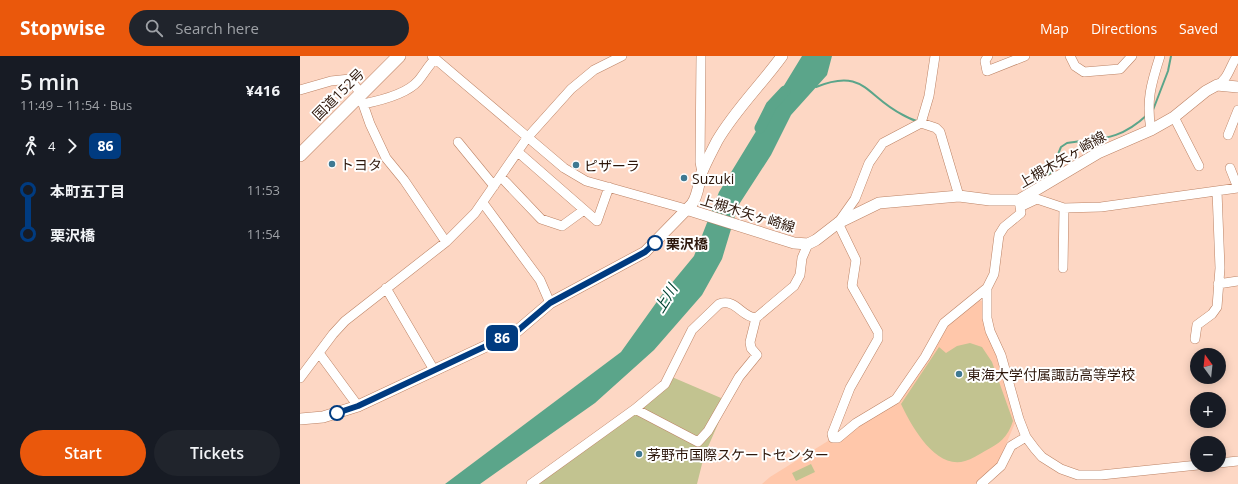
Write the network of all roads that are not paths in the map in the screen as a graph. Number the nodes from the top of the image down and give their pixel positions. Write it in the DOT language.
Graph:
graph roads {
  1 [pos="399,56"];
  2 [pos="701,56"];
  3 [pos="782,56"];
  4 [pos="935,56"];
  5 [pos="988,56"];
  6 [pos="1025,56"];
  7 [pos="1070,56"];
  8 [pos="1132,56"];
  9 [pos="1160,56"];
  10 [pos="1237,56"];
  11 [pos="433,57"];
  12 [pos="615,58"];
  13 [pos="1217,86"];
  14 [pos="1238,88"];
  15 [pos="300,90"];
  16 [pos="360,99"];
  17 [pos="1238,110"];
  18 [pos="1174,117"];
  19 [pos="921,121"];
  20 [pos="1150,127"];
  21 [pos="1228,135"];
  22 [pos="527,138"];
  23 [pos="458,142"];
  24 [pos="518,152"];
  25 [pos="300,155"];
  26 [pos="1199,166"];
  27 [pos="1230,168"];
  28 [pos="702,173"];
  29 [pos="501,177"];
  30 [pos="494,186"];
  31 [pos="609,187"];
  32 [pos="1238,188"];
  33 [pos="1217,191"];
  34 [pos="959,196"];
  35 [pos="483,203"];
  36 [pos="1020,204"];
  37 [pos="1064,208"];
  38 [pos="686,209"];
  39 [pos="584,210"];
  40 [pos="838,223"];
  41 [pos="446,242"];
  42 [pos="808,244"];
  43 [pos="1063,268"];
  44 [pos="1238,282"];
  45 [pos="1218,284"];
  46 [pos="386,288"];
  47 [pos="987,288"];
  48 [pos="550,303"];
  49 [pos="756,318"];
  50 [pos="1195,339"];
  51 [pos="319,353"];
  52 [pos="434,370"];
  53 [pos="300,378"];
  54 [pos="358,406"];
  55 [pos="635,409"];
  56 [pos="300,419"];
  57 [pos="1026,437"];
  58 [pos="1238,461"];
  59 [pos="1226,462"];
  60 [pos="1190,466"];
  61 [pos="1077,480"];
  62 [pos="531,484"];
  63 [pos="981,484"];
  1 -- 16 [label="highway, 国道152号"];
  2 -- 28 [label="street"];
  3 -- 28 [label="main road"];
  4 -- 19 [label="street"];
  5 -- 6 [label="street"];
  7 -- 8 [label="street"];
  9 -- 20 [label="street"];
  10 -- 13 [label="street"];
  11 -- 16 [label="street"];
  11 -- 22 [label="street"];
  12 -- 22 [label="street"];
  13 -- 14 [label="main road"];
  13 -- 18 [label="main road, 上槻木矢ヶ崎線"];
  15 -- 16 [label="street"];
  16 -- 25 [label="highway, 国道152号"];
  16 -- 41 [label="street"];
  17 -- 21 [label="street"];
  18 -- 20 [label="main road, 上槻木矢ヶ崎線"];
  18 -- 26 [label="street"];
  19 -- 34 [label="street"];
  19 -- 40 [label="street"];
  20 -- 36 [label="main road, 上槻木矢ヶ崎線"];
  22 -- 24 [label="street"];
  22 -- 31 [label="street"];
  23 -- 30 [label="street"];
  24 -- 29 [label="street"];
  24 -- 39 [label="street"];
  27 -- 32 [label="street"];
  28 -- 38 [label="main road"];
  29 -- 30 [label="street"];
  29 -- 39 [label="street"];
  30 -- 35 [label="street"];
  31 -- 38 [label="street"];
  31 -- 39 [label="street"];
  32 -- 33 [label="street"];
  33 -- 37 [label="street"];
  33 -- 45 [label="street"];
  34 -- 36 [label="main road, 上槻木矢ヶ崎線"];
  34 -- 40 [label="main road, 上槻木矢ヶ崎線"];
  35 -- 41 [label="street"];
  35 -- 48 [label="street"];
  36 -- 37 [label="street"];
  36 -- 47 [label="street"];
  37 -- 43 [label="street"];
  38 -- 42 [label="main road, 上槻木矢ヶ崎線"];
  38 -- 48 [label="main road"];
  40 -- 42 [label="main road, 上槻木矢ヶ崎線"];
  40 -- 47 [label="street"];
  41 -- 46 [label="street"];
  42 -- 49 [label="street"];
  44 -- 45 [label="street"];
  45 -- 50 [label="street"];
  46 -- 51 [label="street"];
  46 -- 52 [label="street"];
  47 -- 57 [label="street"];
  48 -- 52 [label="main road"];
  49 -- 55 [label="street"];
  49 -- 55 [label="street"];
  51 -- 53 [label="street"];
  51 -- 54 [label="street"];
  52 -- 54 [label="main road"];
  54 -- 56 [label="main road"];
  55 -- 62 [label="street"];
  57 -- 61 [label="street"];
  57 -- 63 [label="street"];
  58 -- 59 [label="street"];
  60 -- 61 [label="street"];
}
